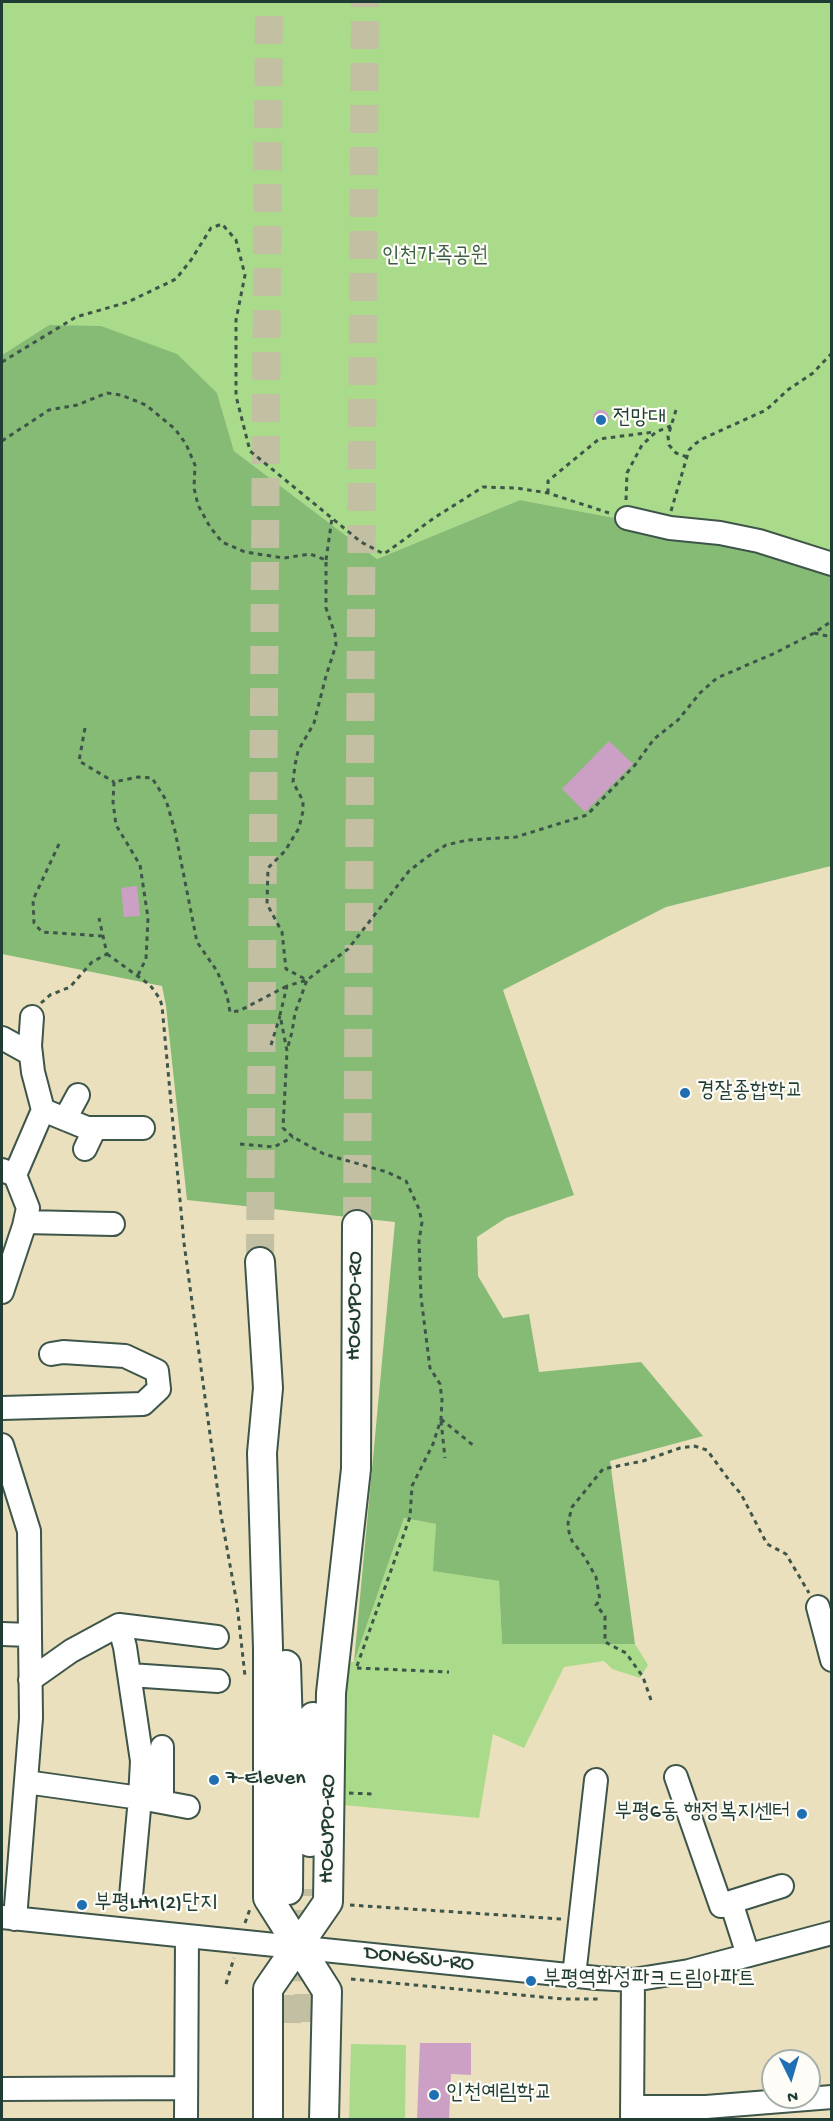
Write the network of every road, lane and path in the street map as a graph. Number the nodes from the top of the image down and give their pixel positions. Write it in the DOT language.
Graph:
graph roads {
  1 [pos="831,353"];
  2 [pos="2,362"];
  3 [pos="676,410"];
  4 [pos="672,426"];
  5 [pos="656,432"];
  6 [pos="2,441"];
  7 [pos="687,457"];
  8 [pos="548,493"];
  9 [pos="627,518"];
  10 [pos="332,519"];
  11 [pos="670,528"];
  12 [pos="326,560"];
  13 [pos="831,564"];
  14 [pos="831,621"];
  15 [pos="814,633"];
  16 [pos="831,637"];
  17 [pos="85,728"];
  18 [pos="114,782"];
  19 [pos="59,844"];
  20 [pos="99,918"];
  21 [pos="102,936"];
  22 [pos="107,954"];
  23 [pos="138,975"];
  24 [pos="307,980"];
  25 [pos="287,986"];
  26 [pos="280,1015"];
  27 [pos="32,1017"];
  28 [pos="2,1038"];
  29 [pos="271,1045"];
  30 [pos="286,1052"];
  31 [pos="31,1054"];
  32 [pos="78,1095"];
  33 [pos="43,1110"];
  34 [pos="65,1119"];
  35 [pos="95,1128"];
  36 [pos="143,1128"];
  37 [pos="293,1137"];
  38 [pos="240,1144"];
  39 [pos="85,1149"];
  40 [pos="8,1172"];
  41 [pos="25,1222"];
  42 [pos="113,1224"];
  43 [pos="357,1225"];
  44 [pos="260,1262"];
  45 [pos="2,1292"];
  46 [pos="51,1354"];
  47 [pos="356,1386"];
  48 [pos="268,1388"];
  49 [pos="2,1408"];
  50 [pos="441,1419"];
  51 [pos="2,1445"];
  52 [pos="474,1446"];
  53 [pos="445,1458"];
  54 [pos="818,1607"];
  55 [pos="119,1625"];
  56 [pos="2,1634"];
  57 [pos="30,1635"];
  58 [pos="217,1636"];
  59 [pos="831,1660"];
  60 [pos="449,1672"];
  61 [pos="130,1675"];
  62 [pos="30,1680"];
  63 [pos="218,1682"];
  64 [pos="246,1687"];
  65 [pos="651,1700"];
  66 [pos="162,1747"];
  67 [pos="676,1777"];
  68 [pos="596,1780"];
  69 [pos="26,1782"];
  70 [pos="348,1792"];
  71 [pos="372,1794"];
  72 [pos="151,1800"];
  73 [pos="188,1807"];
  74 [pos="782,1886"];
  75 [pos="131,1896"];
  76 [pos="731,1902"];
  77 [pos="347,1904"];
  78 [pos="250,1909"];
  79 [pos="8,1918"];
  80 [pos="580,1920"];
  81 [pos="243,1930"];
  82 [pos="831,1933"];
  83 [pos="187,1936"];
  84 [pos="298,1947"];
  85 [pos="236,1952"];
  86 [pos="748,1955"];
  87 [pos="574,1976"];
  88 [pos="351,1979"];
  89 [pos="226,1984"];
  90 [pos="633,1989"];
  91 [pos="2,2088"];
  92 [pos="186,2088"];
  93 [pos="831,2097"];
  94 [pos="632,2114"];
  95 [pos="186,2120"];
  96 [pos="268,2120"];
  97 [pos="287,2120"];
  98 [pos="308,2120"];
  99 [pos="324,2120"];
  1 -- 7 [label="path"];
  2 -- 10 [label="path"];
  3 -- 4 [label="path"];
  4 -- 5 [label="path"];
  4 -- 7 [label="path"];
  5 -- 8 [label="path"];
  5 -- 9 [label="path"];
  6 -- 12 [label="path"];
  7 -- 11 [label="path"];
  8 -- 9 [label="path"];
  8 -- 10 [label="path"];
  9 -- 11 [label="street"];
  10 -- 12 [label="path"];
  11 -- 13 [label="street"];
  12 -- 24 [label="path"];
  14 -- 15 [label="path"];
  15 -- 16 [label="path"];
  15 -- 24 [label="path"];
  17 -- 18 [label="path"];
  18 -- 23 [label="path"];
  18 -- 25 [label="path"];
  19 -- 21 [label="path"];
  20 -- 21 [label="path"];
  21 -- 22 [label="path"];
  22 -- 23 [label="path"];
  22 -- 27 [label="path"];
  23 -- 64 [label="path"];
  24 -- 25 [label="path"];
  24 -- 30 [label="path"];
  25 -- 26 [label="path"];
  26 -- 29 [label="path"];
  26 -- 30 [label="path"];
  27 -- 31 [label="street"];
  28 -- 31 [label="street"];
  30 -- 37 [label="path"];
  31 -- 33 [label="street"];
  32 -- 34 [label="street"];
  33 -- 34 [label="street"];
  33 -- 40 [label="street"];
  34 -- 35 [label="street"];
  35 -- 36 [label="street"];
  35 -- 39 [label="street"];
  37 -- 38 [label="path"];
  37 -- 50 [label="path"];
  40 -- 41 [label="street"];
  41 -- 42 [label="street"];
  41 -- 45 [label="street"];
  43 -- 47 [label="main road, HOGUPO-RO"];
  44 -- 48 [label="main road, HOGUPO-RO"];
  46 -- 49 [label="street"];
  47 -- 48 [label="main road, HOGUPO-RO"];
  47 -- 84 [label="main road, HOGUPO-RO"];
  48 -- 84 [label="main road, HOGUPO-RO"];
  50 -- 52 [label="path"];
  50 -- 53 [label="path"];
  50 -- 60 [label="path"];
  51 -- 57 [label="street"];
  54 -- 59 [label="street"];
  54 -- 65 [label="path"];
  55 -- 58 [label="street"];
  55 -- 61 [label="street"];
  55 -- 62 [label="street"];
  56 -- 57 [label="street"];
  57 -- 62 [label="street"];
  61 -- 63 [label="street"];
  61 -- 72 [label="street"];
  62 -- 69 [label="street"];
  66 -- 72 [label="street"];
  67 -- 76 [label="street"];
  68 -- 80 [label="street"];
  69 -- 72 [label="street"];
  69 -- 79 [label="street"];
  70 -- 71 [label="path"];
  72 -- 73 [label="street"];
  72 -- 75 [label="street"];
  74 -- 76 [label="street"];
  76 -- 86 [label="street"];
  77 -- 80 [label="path"];
  78 -- 81 [label="path"];
  79 -- 83 [label="street, DONGSU-RO"];
  80 -- 87 [label="street"];
  82 -- 86 [label="street, DONGSU-RO"];
  83 -- 84 [label="street, DONGSU-RO"];
  83 -- 92 [label="street"];
  84 -- 87 [label="street, DONGSU-RO"];
  84 -- 96 [label="main road"];
  84 -- 99 [label="main road"];
  85 -- 89 [label="path"];
  86 -- 90 [label="street, DONGSU-RO"];
  87 -- 90 [label="street, DONGSU-RO"];
  88 -- 90 [label="path"];
  90 -- 94 [label="street"];
  91 -- 92 [label="street"];
  92 -- 95 [label="street"];
  93 -- 94 [label="street"];
  97 -- 98 [label="main road"];
}
